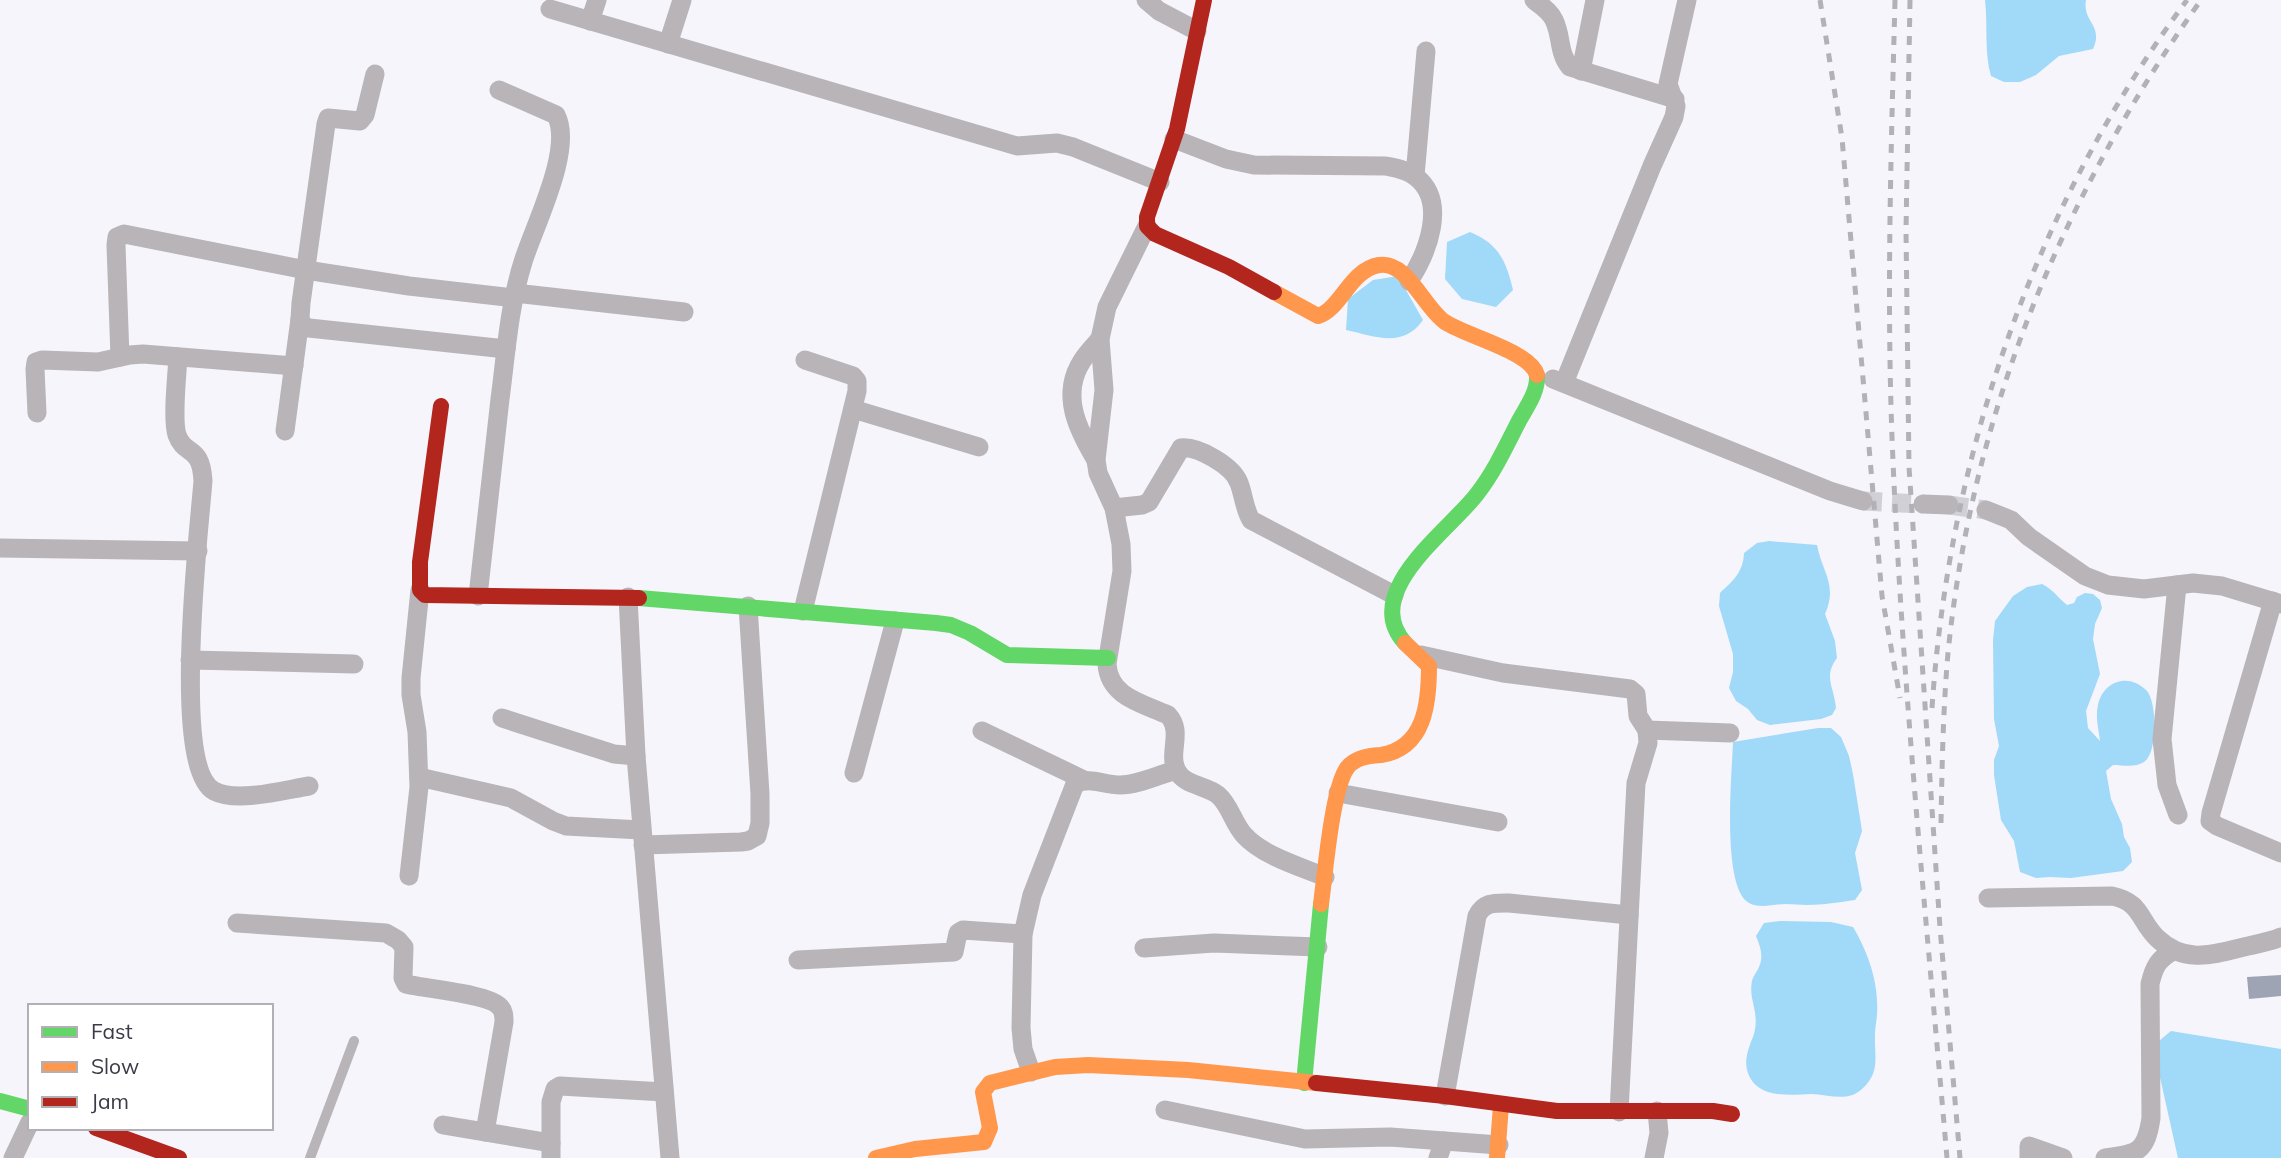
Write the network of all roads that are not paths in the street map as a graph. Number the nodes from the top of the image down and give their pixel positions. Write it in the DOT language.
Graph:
graph roads {
  1 [pos="597,0"];
  2 [pos="682,0"];
  3 [pos="1146,0"];
  4 [pos="1204,0"];
  5 [pos="1534,0"];
  6 [pos="1594,0"];
  7 [pos="1687,0"];
  8 [pos="550,9"];
  9 [pos="590,21"];
  10 [pos="1196,31"];
  11 [pos="668,44"];
  12 [pos="1426,51"];
  13 [pos="1581,71"];
  14 [pos="375,74"];
  15 [pos="499,90"];
  16 [pos="1675,99"];
  17 [pos="1174,139"];
  18 [pos="1415,176"];
  19 [pos="1160,182"];
  20 [pos="1147,226"];
  21 [pos="306,270"];
  22 [pos="1409,281"];
  23 [pos="515,295"];
  24 [pos="684,312"];
  25 [pos="300,319"];
  26 [pos="1100,339"];
  27 [pos="506,349"];
  28 [pos="120,357"];
  29 [pos="178,357"];
  30 [pos="805,360"];
  31 [pos="294,366"];
  32 [pos="1539,373"];
  33 [pos="1564,383"];
  34 [pos="441,406"];
  35 [pos="853,409"];
  36 [pos="37,413"];
  37 [pos="285,431"];
  38 [pos="979,447"];
  39 [pos="1096,460"];
  40 [pos="1863,501"];
  41 [pos="1923,504"];
  42 [pos="1949,505"];
  43 [pos="1114,508"];
  44 [pos="1986,510"];
  45 [pos="0,548"];
  46 [pos="198,551"];
  47 [pos="2177,585"];
  48 [pos="420,590"];
  49 [pos="1394,595"];
  50 [pos="478,596"];
  51 [pos="628,597"];
  52 [pos="2277,603"];
  53 [pos="748,606"];
  54 [pos="803,611"];
  55 [pos="895,621"];
  56 [pos="1421,655"];
  57 [pos="1108,659"];
  58 [pos="190,660"];
  59 [pos="354,664"];
  60 [pos="502,719"];
  61 [pos="1647,730"];
  62 [pos="982,732"];
  63 [pos="1730,733"];
  64 [pos="636,756"];
  65 [pos="1176,770"];
  66 [pos="854,773"];
  67 [pos="419,777"];
  68 [pos="1084,780"];
  69 [pos="309,786"];
  70 [pos="1338,793"];
  71 [pos="2178,815"];
  72 [pos="1498,822"];
  73 [pos="642,838"];
  74 [pos="2281,853"];
  75 [pos="409,876"];
  76 [pos="1325,877"];
  77 [pos="1989,898"];
  78 [pos="1629,915"];
  79 [pos="237,923"];
  80 [pos="1023,934"];
  81 [pos="2281,937"];
  82 [pos="1144,947"];
  83 [pos="1318,947"];
  84 [pos="2174,951"];
  85 [pos="798,960"];
  86 [pos="354,1041"];
  87 [pos="1027,1061"];
  88 [pos="1304,1083"];
  89 [pos="664,1092"];
  90 [pos="1445,1096"];
  91 [pos="0,1101"];
  92 [pos="28,1108"];
  93 [pos="1165,1110"];
  94 [pos="1619,1112"];
  95 [pos="1732,1114"];
  96 [pos="1658,1121"];
  97 [pos="443,1125"];
  98 [pos="28,1126"];
  99 [pos="101,1130"];
  100 [pos="485,1132"];
  101 [pos="1500,1132"];
  102 [pos="1441,1149"];
  103 [pos="551,1151"];
  104 [pos="157,1154"];
  105 [pos="13,1158"];
  106 [pos="179,1158"];
  107 [pos="310,1158"];
  108 [pos="670,1158"];
  109 [pos="876,1158"];
  110 [pos="1654,1158"];
  111 [pos="2029,1158"];
  112 [pos="2063,1158"];
  113 [pos="2105,1158"];
  1 -- 9 [label="street"];
  2 -- 11 [label="street"];
  3 -- 10 [label="street"];
  4 -- 10 [label="street"];
  5 -- 13 [label="street"];
  6 -- 13 [label="street"];
  7 -- 16 [label="street"];
  8 -- 9 [label="street"];
  9 -- 11 [label="street"];
  10 -- 17 [label="street"];
  11 -- 19 [label="street"];
  12 -- 18 [label="street"];
  13 -- 16 [label="street"];
  14 -- 21 [label="street"];
  15 -- 23 [label="street"];
  16 -- 33 [label="street"];
  17 -- 18 [label="street"];
  17 -- 19 [label="street"];
  18 -- 22 [label="street"];
  19 -- 20 [label="street"];
  20 -- 22 [label="street"];
  20 -- 26 [label="street"];
  21 -- 23 [label="street"];
  21 -- 25 [label="street"];
  21 -- 28 [label="street"];
  22 -- 32 [label="street"];
  23 -- 24 [label="street"];
  23 -- 27 [label="street"];
  25 -- 27 [label="street"];
  25 -- 31 [label="street"];
  26 -- 39 [label="street"];
  26 -- 39 [label="street"];
  27 -- 50 [label="street"];
  28 -- 29 [label="street"];
  28 -- 36 [label="street"];
  29 -- 31 [label="street"];
  29 -- 46 [label="street"];
  30 -- 35 [label="street"];
  31 -- 37 [label="street"];
  32 -- 33 [label="street"];
  32 -- 49 [label="street"];
  33 -- 40 [label="street"];
  34 -- 48 [label="street"];
  35 -- 38 [label="street"];
  35 -- 54 [label="street"];
  39 -- 43 [label="street"];
  41 -- 42 [label="street"];
  43 -- 49 [label="street"];
  43 -- 57 [label="street"];
  44 -- 47 [label="street"];
  45 -- 46 [label="street"];
  46 -- 58 [label="street"];
  47 -- 52 [label="street"];
  47 -- 71 [label="street"];
  48 -- 50 [label="street"];
  48 -- 67 [label="street"];
  49 -- 56 [label="street"];
  50 -- 51 [label="street"];
  51 -- 53 [label="street"];
  51 -- 64 [label="street"];
  52 -- 74 [label="street"];
  53 -- 54 [label="street"];
  53 -- 73 [label="street"];
  54 -- 55 [label="street"];
  55 -- 57 [label="street"];
  55 -- 66 [label="street"];
  56 -- 61 [label="street"];
  56 -- 70 [label="street"];
  57 -- 65 [label="street"];
  58 -- 59 [label="street"];
  58 -- 69 [label="street"];
  60 -- 64 [label="street"];
  61 -- 63 [label="street"];
  61 -- 78 [label="street"];
  62 -- 68 [label="street"];
  64 -- 73 [label="street"];
  65 -- 68 [label="street"];
  65 -- 76 [label="street"];
  67 -- 73 [label="street"];
  67 -- 75 [label="street"];
  68 -- 80 [label="street"];
  70 -- 72 [label="street"];
  70 -- 76 [label="street"];
  73 -- 89 [label="street"];
  76 -- 83 [label="street"];
  77 -- 84 [label="street"];
  78 -- 90 [label="street"];
  78 -- 94 [label="street"];
  79 -- 100 [label="street"];
  80 -- 85 [label="street"];
  80 -- 87 [label="street"];
  81 -- 84 [label="street"];
  82 -- 83 [label="street"];
  83 -- 88 [label="street"];
  84 -- 113 [label="street"];
  86 -- 107 [label="lane"];
  87 -- 88 [label="street"];
  87 -- 109 [label="street"];
  88 -- 90 [label="street"];
  89 -- 103 [label="street"];
  89 -- 108 [label="street"];
  90 -- 101 [label="street"];
  91 -- 92 [label="street"];
  93 -- 102 [label="street"];
  94 -- 96 [label="street"];
  94 -- 101 [label="street"];
  95 -- 96 [label="street"];
  96 -- 110 [label="street"];
  97 -- 100 [label="street"];
  98 -- 105 [label="street"];
  99 -- 104 [label="street"];
  100 -- 103 [label="street"];
  101 -- 102 [label="street"];
  104 -- 106 [label="street"];
  111 -- 112 [label="street"];
}
